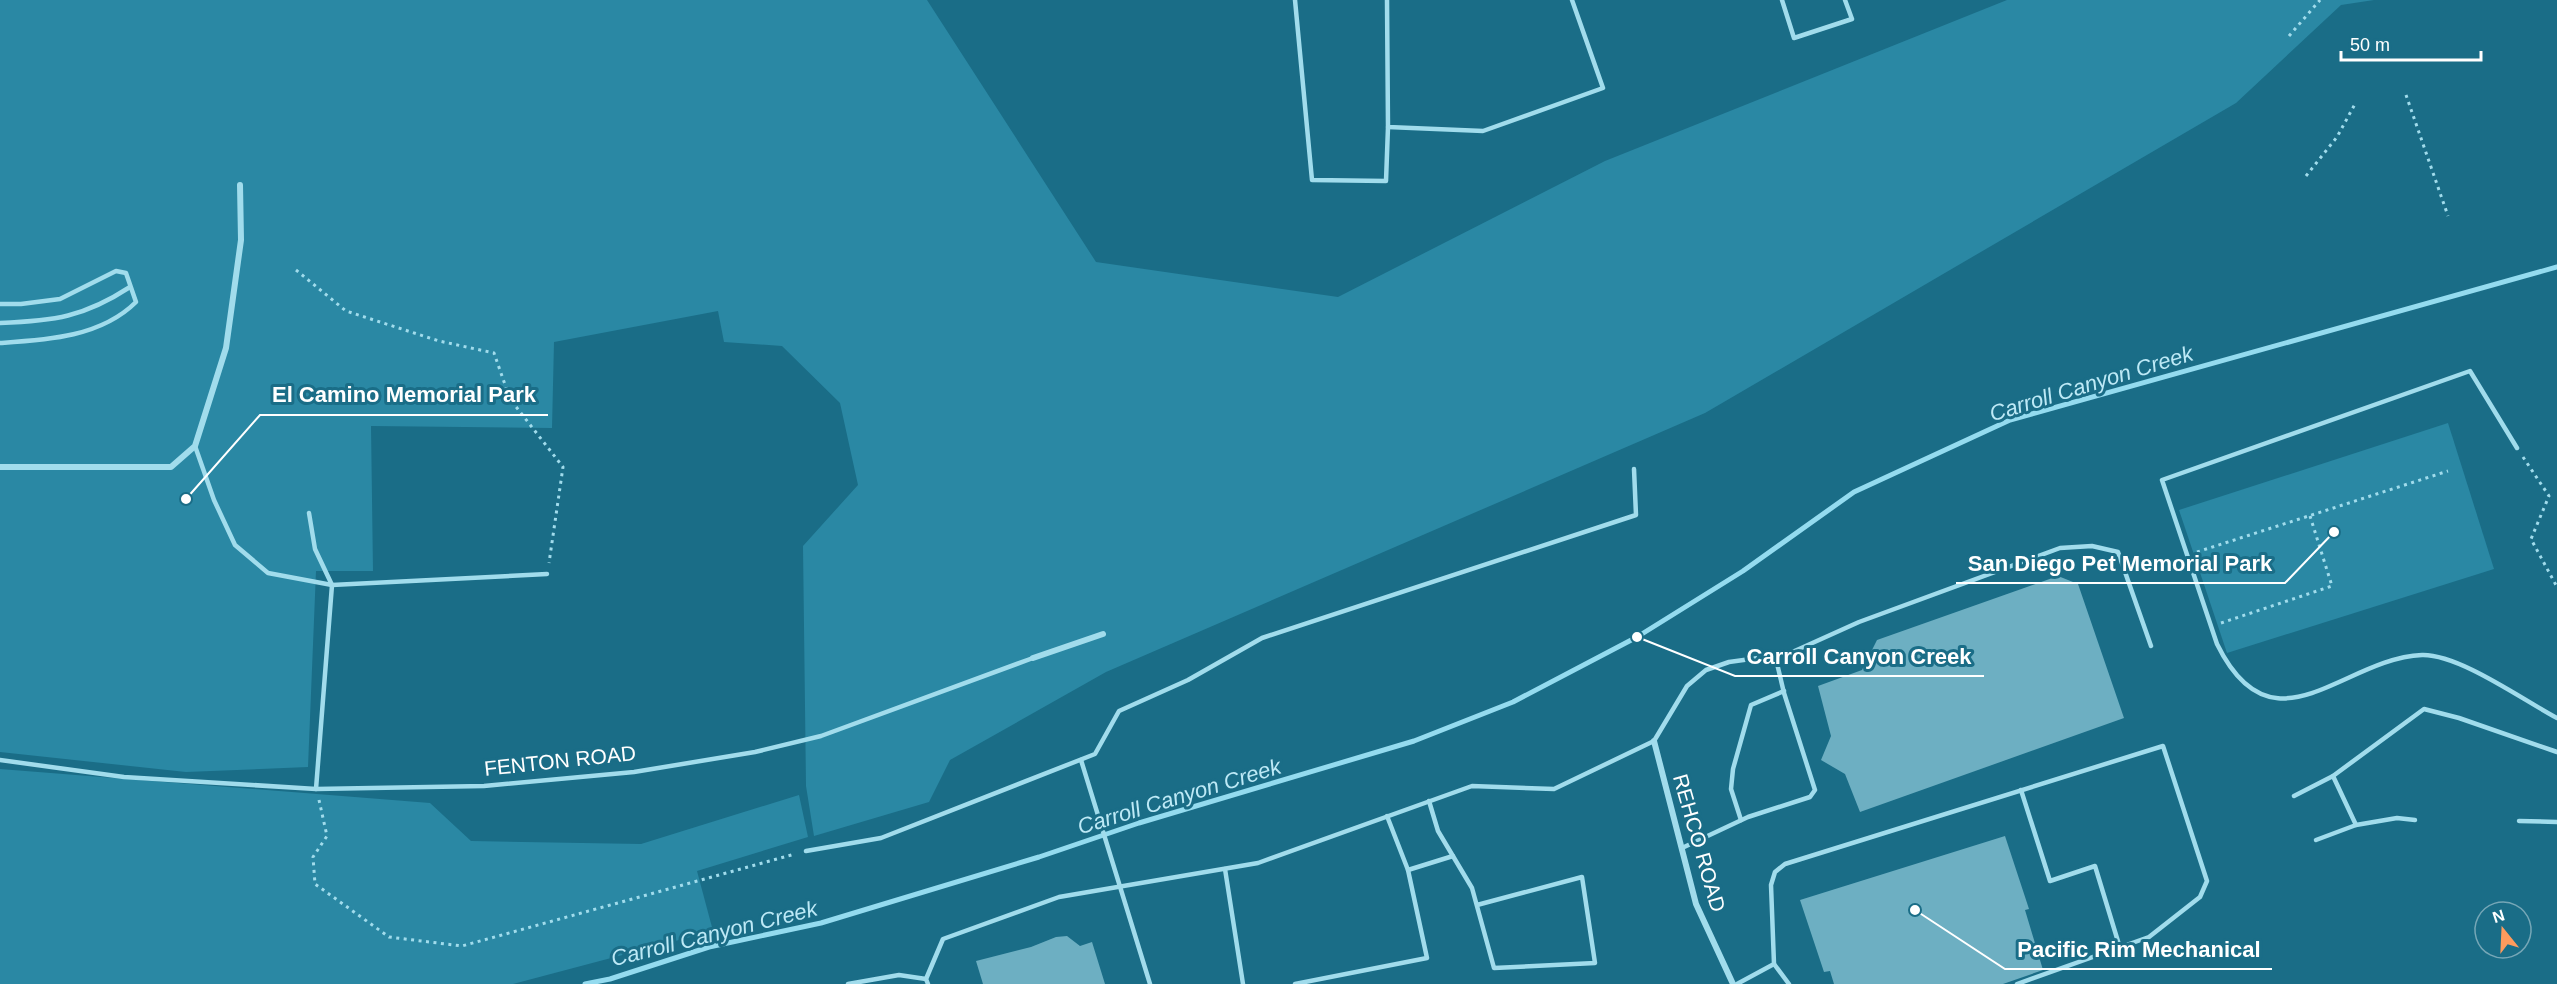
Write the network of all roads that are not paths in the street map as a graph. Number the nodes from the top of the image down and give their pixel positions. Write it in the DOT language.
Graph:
graph roads {
  1 [pos="1295,0"];
  2 [pos="1387,0"];
  3 [pos="1572,0"];
  4 [pos="1782,0"];
  5 [pos="1845,0"];
  6 [pos="1388,127"];
  7 [pos="240,185"];
  8 [pos="130,287"];
  9 [pos="0,304"];
  10 [pos="0,323"];
  11 [pos="0,343"];
  12 [pos="195,446"];
  13 [pos="2517,448"];
  14 [pos="0,467"];
  15 [pos="1634,469"];
  16 [pos="309,513"];
  17 [pos="547,574"];
  18 [pos="332,585"];
  19 [pos="1103,634"];
  20 [pos="2151,646"];
  21 [pos="1775,655"];
  22 [pos="1033,658"];
  23 [pos="1784,691"];
  24 [pos="2557,718"];
  25 [pos="1654,741"];
  26 [pos="2557,752"];
  27 [pos="0,760"];
  28 [pos="1081,760"];
  29 [pos="2333,776"];
  30 [pos="316,789"];
  31 [pos="2020,790"];
  32 [pos="2294,796"];
  33 [pos="1429,801"];
  34 [pos="1387,816"];
  35 [pos="1741,820"];
  36 [pos="2415,820"];
  37 [pos="2519,821"];
  38 [pos="2557,822"];
  39 [pos="2356,825"];
  40 [pos="2316,840"];
  41 [pos="1682,848"];
  42 [pos="806,851"];
  43 [pos="1453,856"];
  44 [pos="1224,869"];
  45 [pos="1408,870"];
  46 [pos="1121,887"];
  47 [pos="1477,905"];
  48 [pos="2120,948"];
  49 [pos="1774,964"];
  50 [pos="927,982"];
  51 [pos="848,984"];
  52 [pos="1150,984"];
  53 [pos="1243,984"];
  54 [pos="1295,984"];
  55 [pos="1735,984"];
  56 [pos="1789,984"];
  57 [pos="2017,984"];
  1 -- 6 [label="lane"];
  2 -- 6 [label="lane"];
  3 -- 6 [label="lane"];
  4 -- 5 [label="lane"];
  7 -- 12 [label="street"];
  8 -- 9 [label="lane"];
  8 -- 10 [label="lane"];
  8 -- 11 [label="lane"];
  12 -- 14 [label="street"];
  12 -- 18 [label="lane"];
  13 -- 24 [label="lane"];
  15 -- 28 [label="lane"];
  16 -- 18 [label="lane"];
  17 -- 18 [label="lane"];
  18 -- 30 [label="lane"];
  19 -- 22 [label="street, FENTON ROAD"];
  20 -- 21 [label="lane"];
  21 -- 23 [label="lane"];
  21 -- 25 [label="lane"];
  22 -- 30 [label="lane, FENTON ROAD"];
  23 -- 35 [label="lane"];
  23 -- 35 [label="lane"];
  25 -- 33 [label="lane"];
  25 -- 41 [label="street, REHCO ROAD"];
  26 -- 29 [label="lane"];
  27 -- 30 [label="lane, FENTON ROAD"];
  28 -- 42 [label="lane"];
  28 -- 46 [label="lane"];
  29 -- 32 [label="lane"];
  29 -- 39 [label="lane"];
  31 -- 48 [label="lane"];
  31 -- 48 [label="lane"];
  31 -- 49 [label="lane"];
  33 -- 34 [label="lane"];
  33 -- 43 [label="lane"];
  34 -- 44 [label="lane"];
  34 -- 45 [label="lane"];
  35 -- 41 [label="lane"];
  36 -- 39 [label="lane"];
  37 -- 38 [label="lane"];
  39 -- 40 [label="lane"];
  41 -- 55 [label="street, REHCO ROAD"];
  43 -- 45 [label="lane"];
  43 -- 47 [label="lane"];
  44 -- 46 [label="lane"];
  44 -- 53 [label="lane"];
  45 -- 54 [label="lane"];
  46 -- 50 [label="lane"];
  46 -- 52 [label="lane"];
  47 -- 47 [label="lane"];
  48 -- 57 [label="lane"];
  49 -- 55 [label="lane"];
  49 -- 56 [label="lane"];
  50 -- 51 [label="lane"];
}
